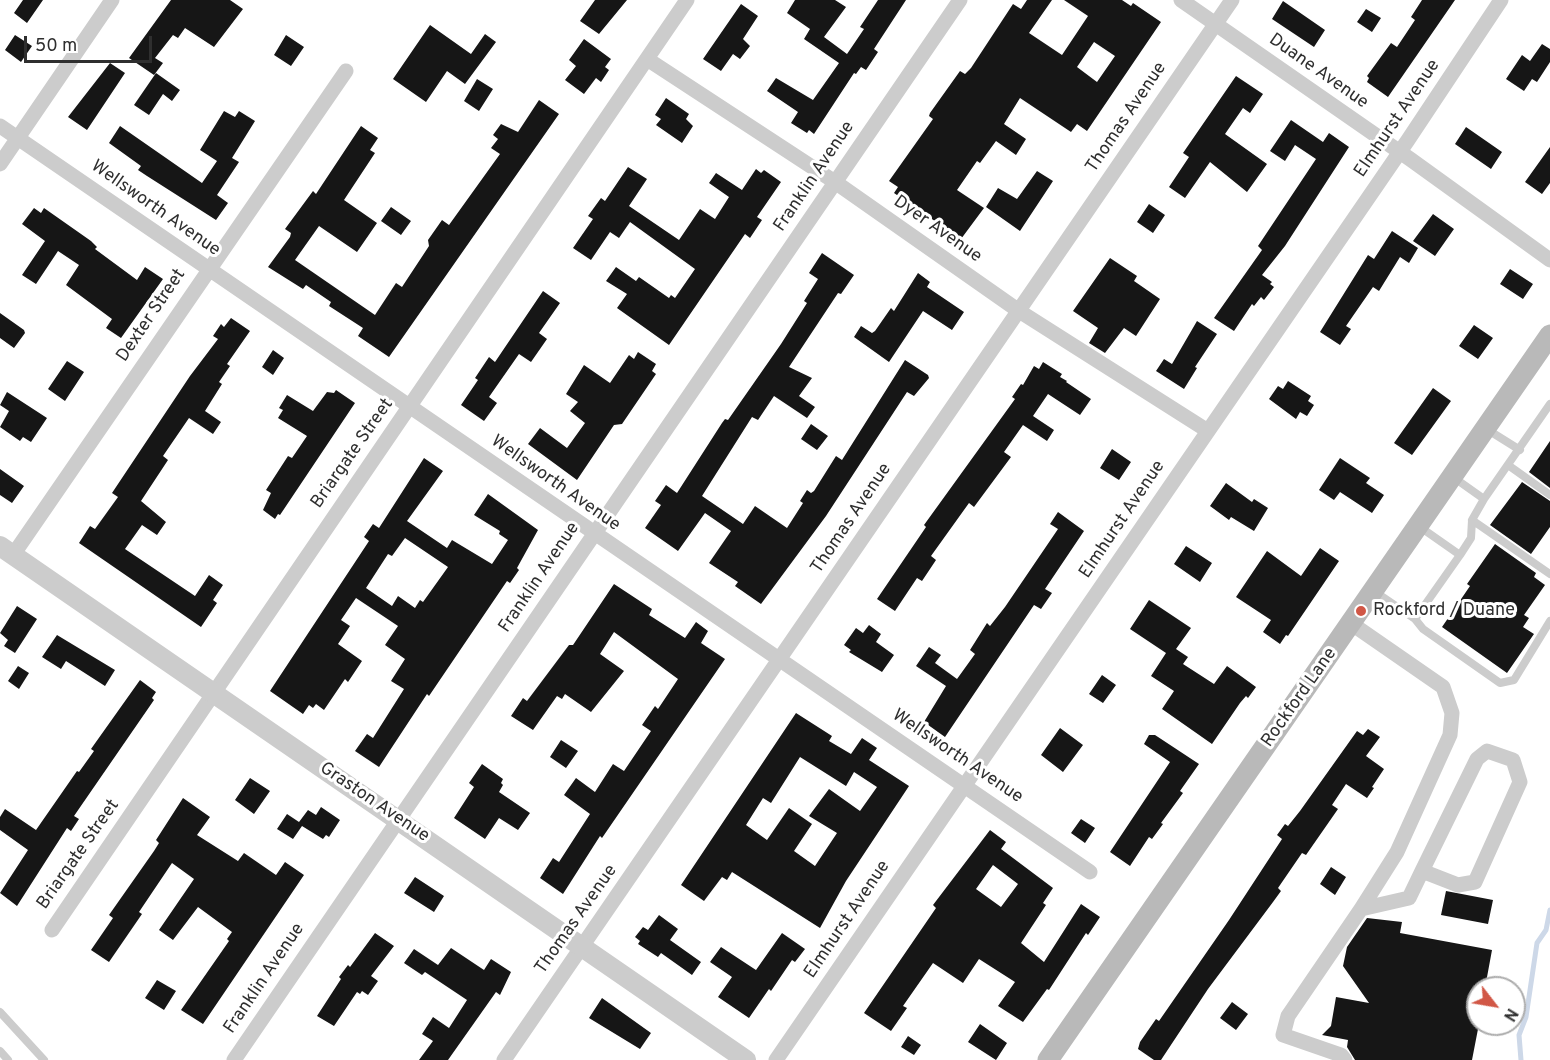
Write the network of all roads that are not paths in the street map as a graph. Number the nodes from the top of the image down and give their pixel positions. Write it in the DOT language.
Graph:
graph roads {
  1 [pos="112,0"];
  2 [pos="687,0"];
  3 [pos="960,0"];
  4 [pos="1181,0"];
  5 [pos="1232,0"];
  6 [pos="1501,0"];
  7 [pos="1216,24"];
  8 [pos="647,59"];
  9 [pos="346,70"];
  10 [pos="0,126"];
  11 [pos="18,138"];
  12 [pos="1400,152"];
  13 [pos="0,164"];
  14 [pos="835,182"];
  15 [pos="1550,260"];
  16 [pos="208,269"];
  17 [pos="1019,311"];
  18 [pos="1550,335"];
  19 [pos="1550,404"];
  20 [pos="409,407"];
  21 [pos="1486,428"];
  22 [pos="1208,431"];
  23 [pos="1520,450"];
  24 [pos="1508,465"];
  25 [pos="1453,477"];
  26 [pos="1550,495"];
  27 [pos="1484,499"];
  28 [pos="1472,520"];
  29 [pos="1419,526"];
  30 [pos="594,534"];
  31 [pos="6,550"];
  32 [pos="1460,555"];
  33 [pos="1550,574"];
  34 [pos="1374,591"];
  35 [pos="1415,619"];
  36 [pos="1550,621"];
  37 [pos="1352,624"];
  38 [pos="779,661"];
  39 [pos="213,693"];
  40 [pos="964,785"];
  41 [pos="397,819"];
  42 [pos="1422,871"];
  43 [pos="1090,872"];
  44 [pos="1361,909"];
  45 [pos="52,930"];
  46 [pos="582,946"];
  47 [pos="0,1012"];
  48 [pos="0,1051"];
  49 [pos="8,1060"];
  50 [pos="44,1060"];
  51 [pos="234,1060"];
  52 [pos="504,1060"];
  53 [pos="746,1060"];
  54 [pos="776,1060"];
  55 [pos="1048,1060"];
  56 [pos="1345,1060"];
  1 -- 11 [label="street"];
  2 -- 8 [label="street, Briargate Street"];
  3 -- 14 [label="street, Franklin Avenue"];
  4 -- 7 [label="street, Duane Avenue"];
  5 -- 7 [label="street, Thomas Avenue"];
  6 -- 12 [label="street, Elmhurst Avenue"];
  7 -- 12 [label="street, Duane Avenue"];
  7 -- 17 [label="street, Thomas Avenue"];
  8 -- 14 [label="street, Dyer Avenue"];
  8 -- 20 [label="street, Briargate Street"];
  9 -- 16 [label="street, Dexter Street"];
  10 -- 11 [label="street, Wellsworth Avenue"];
  11 -- 13 [label="street"];
  11 -- 16 [label="street, Wellsworth Avenue"];
  12 -- 15 [label="street, Duane Avenue"];
  12 -- 22 [label="street, Elmhurst Avenue"];
  14 -- 17 [label="street, Dyer Avenue"];
  14 -- 30 [label="street, Franklin Avenue"];
  16 -- 20 [label="street, Wellsworth Avenue"];
  16 -- 31 [label="street, Dexter Street"];
  17 -- 22 [label="street, Dyer Avenue"];
  17 -- 38 [label="street, Thomas Avenue"];
  18 -- 21 [label="main road, Rockford Lane"];
  19 -- 23 [label="lane"];
  20 -- 30 [label="street, Wellsworth Avenue"];
  20 -- 39 [label="street, Briargate Street"];
  21 -- 23 [label="lane"];
  21 -- 25 [label="main road, Rockford Lane"];
  22 -- 40 [label="street, Elmhurst Avenue"];
  23 -- 24 [label="lane"];
  24 -- 26 [label="lane"];
  24 -- 27 [label="lane"];
  25 -- 27 [label="lane"];
  25 -- 29 [label="main road, Rockford Lane"];
  27 -- 28 [label="lane"];
  28 -- 32 [label="lane"];
  28 -- 33 [label="lane"];
  29 -- 32 [label="lane"];
  29 -- 34 [label="main road, Rockford Lane"];
  30 -- 38 [label="street, Wellsworth Avenue"];
  30 -- 41 [label="street, Franklin Avenue"];
  31 -- 39 [label="street, Graston Avenue"];
  32 -- 35 [label="lane"];
  34 -- 35 [label="lane"];
  34 -- 37 [label="main road, Rockford Lane"];
  35 -- 36 [label="lane"];
  37 -- 44 [label="street"];
  37 -- 55 [label="main road, Rockford Lane"];
  38 -- 40 [label="street, Wellsworth Avenue"];
  38 -- 46 [label="street, Thomas Avenue"];
  39 -- 41 [label="street, Graston Avenue"];
  39 -- 45 [label="street, Briargate Street"];
  40 -- 43 [label="street, Wellsworth Avenue"];
  40 -- 54 [label="street, Elmhurst Avenue"];
  41 -- 46 [label="street, Graston Avenue"];
  41 -- 51 [label="street, Franklin Avenue"];
  42 -- 42 [label="street"];
  42 -- 44 [label="street"];
  44 -- 56 [label="street"];
  46 -- 52 [label="street, Thomas Avenue"];
  46 -- 53 [label="street, Graston Avenue"];
  47 -- 50 [label="lane"];
  48 -- 49 [label="lane"];
}
